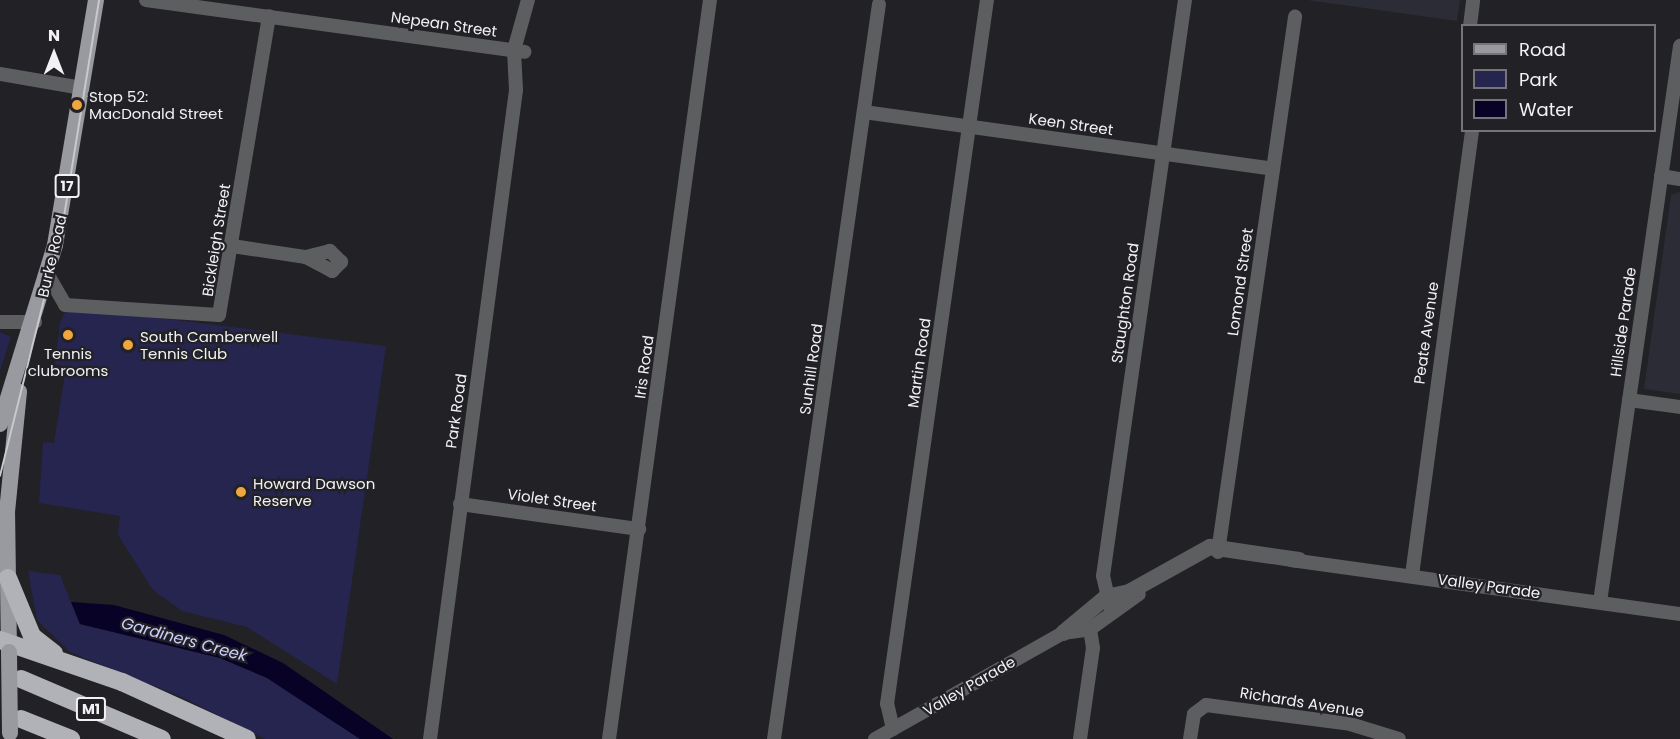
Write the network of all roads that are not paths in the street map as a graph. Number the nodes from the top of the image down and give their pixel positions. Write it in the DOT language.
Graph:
graph roads {
  1 [pos="96,0"];
  2 [pos="146,0"];
  3 [pos="710,0"];
  4 [pos="987,0"];
  5 [pos="1185,0"];
  6 [pos="1473,0"];
  7 [pos="528,1"];
  8 [pos="879,4"];
  9 [pos="269,16"];
  10 [pos="1295,17"];
  11 [pos="1470,24"];
  12 [pos="1680,46"];
  13 [pos="519,51"];
  14 [pos="0,75"];
  15 [pos="82,87"];
  16 [pos="864,112"];
  17 [pos="969,127"];
  18 [pos="1472,132"];
  19 [pos="1163,154"];
  20 [pos="1273,169"];
  21 [pos="1661,176"];
  22 [pos="1680,179"];
  23 [pos="232,246"];
  24 [pos="306,257"];
  25 [pos="48,275"];
  26 [pos="0,322"];
  27 [pos="0,328"];
  28 [pos="33,328"];
  29 [pos="21,368"];
  30 [pos="1629,400"];
  31 [pos="1680,407"];
  32 [pos="0,424"];
  33 [pos="460,504"];
  34 [pos="639,529"];
  35 [pos="1218,548"];
  36 [pos="1299,560"];
  37 [pos="1407,575"];
  38 [pos="8,578"];
  39 [pos="1600,602"];
  40 [pos="1109,603"];
  41 [pos="1680,614"];
  42 [pos="1090,629"];
  43 [pos="1063,633"];
  44 [pos="4,645"];
  45 [pos="94,671"];
  46 [pos="15,679"];
  47 [pos="0,700"];
  48 [pos="893,729"];
  49 [pos="9,733"];
  50 [pos="429,738"];
  51 [pos="71,739"];
  52 [pos="162,739"];
  53 [pos="247,739"];
  54 [pos="609,739"];
  55 [pos="774,739"];
  56 [pos="875,739"];
  57 [pos="1080,739"];
  58 [pos="1190,739"];
  59 [pos="1399,739"];
  1 -- 15 [label="main road, Burke Road / 17"];
  2 -- 9 [label="street, Nepean Street"];
  3 -- 34 [label="street, Iris Road"];
  4 -- 17 [label="street, Martin Road"];
  5 -- 19 [label="street, Staughton Road"];
  6 -- 11 [label="street"];
  7 -- 13 [label="street, Park Road"];
  8 -- 16 [label="street, Sunhill Road"];
  9 -- 13 [label="street, Nepean Street"];
  9 -- 23 [label="street, Bickleigh Street"];
  10 -- 20 [label="street, Lomond Street"];
  12 -- 21 [label="street, Hillside Parade"];
  13 -- 33 [label="street, Park Road"];
  14 -- 15 [label="street"];
  15 -- 25 [label="main road, Burke Road / 17"];
  16 -- 17 [label="street, Keen Street"];
  16 -- 55 [label="street, Sunhill Road"];
  17 -- 19 [label="street, Keen Street"];
  17 -- 48 [label="street, Martin Road"];
  18 -- 37 [label="street, Peate Avenue"];
  19 -- 20 [label="street, Keen Street"];
  19 -- 40 [label="street, Staughton Road"];
  20 -- 35 [label="street, Lomond Street"];
  21 -- 22 [label="street"];
  21 -- 30 [label="street, Hillside Parade"];
  23 -- 24 [label="street"];
  23 -- 25 [label="street, Bickleigh Street"];
  25 -- 28 [label="main road, Burke Road / 17"];
  26 -- 28 [label="street"];
  27 -- 28 [label="street"];
  28 -- 29 [label="main road, Burke Road / 17"];
  29 -- 32 [label="main road, Burke Road / 17"];
  29 -- 38 [label="main road, Burke Road / 17"];
  30 -- 31 [label="street"];
  30 -- 39 [label="street, Hillside Parade"];
  33 -- 34 [label="street, Violet Street"];
  33 -- 50 [label="street, Park Road"];
  34 -- 54 [label="street, Iris Road"];
  35 -- 36 [label="street, Valley Parade"];
  35 -- 40 [label="street, Valley Parade"];
  36 -- 37 [label="street, Valley Parade"];
  37 -- 39 [label="street, Valley Parade"];
  38 -- 44 [label="main road, Burke Road / 17"];
  38 -- 45 [label="highway"];
  39 -- 41 [label="street, Valley Parade"];
  40 -- 42 [label="street, Valley Parade"];
  40 -- 43 [label="street, Valley Parade"];
  42 -- 43 [label="street, Valley Parade"];
  42 -- 57 [label="street"];
  43 -- 48 [label="street, Valley Parade"];
  44 -- 45 [label="highway"];
  44 -- 46 [label="main road, Burke Road / 17, bridge"];
  45 -- 53 [label="highway"];
  46 -- 47 [label="highway"];
  46 -- 49 [label="main road, Burke Road / 17, bridge"];
  46 -- 52 [label="highway, M1"];
  48 -- 56 [label="street, Valley Parade"];
  49 -- 51 [label="highway, M1"];
  58 -- 59 [label="street, Richards Avenue"];
}
